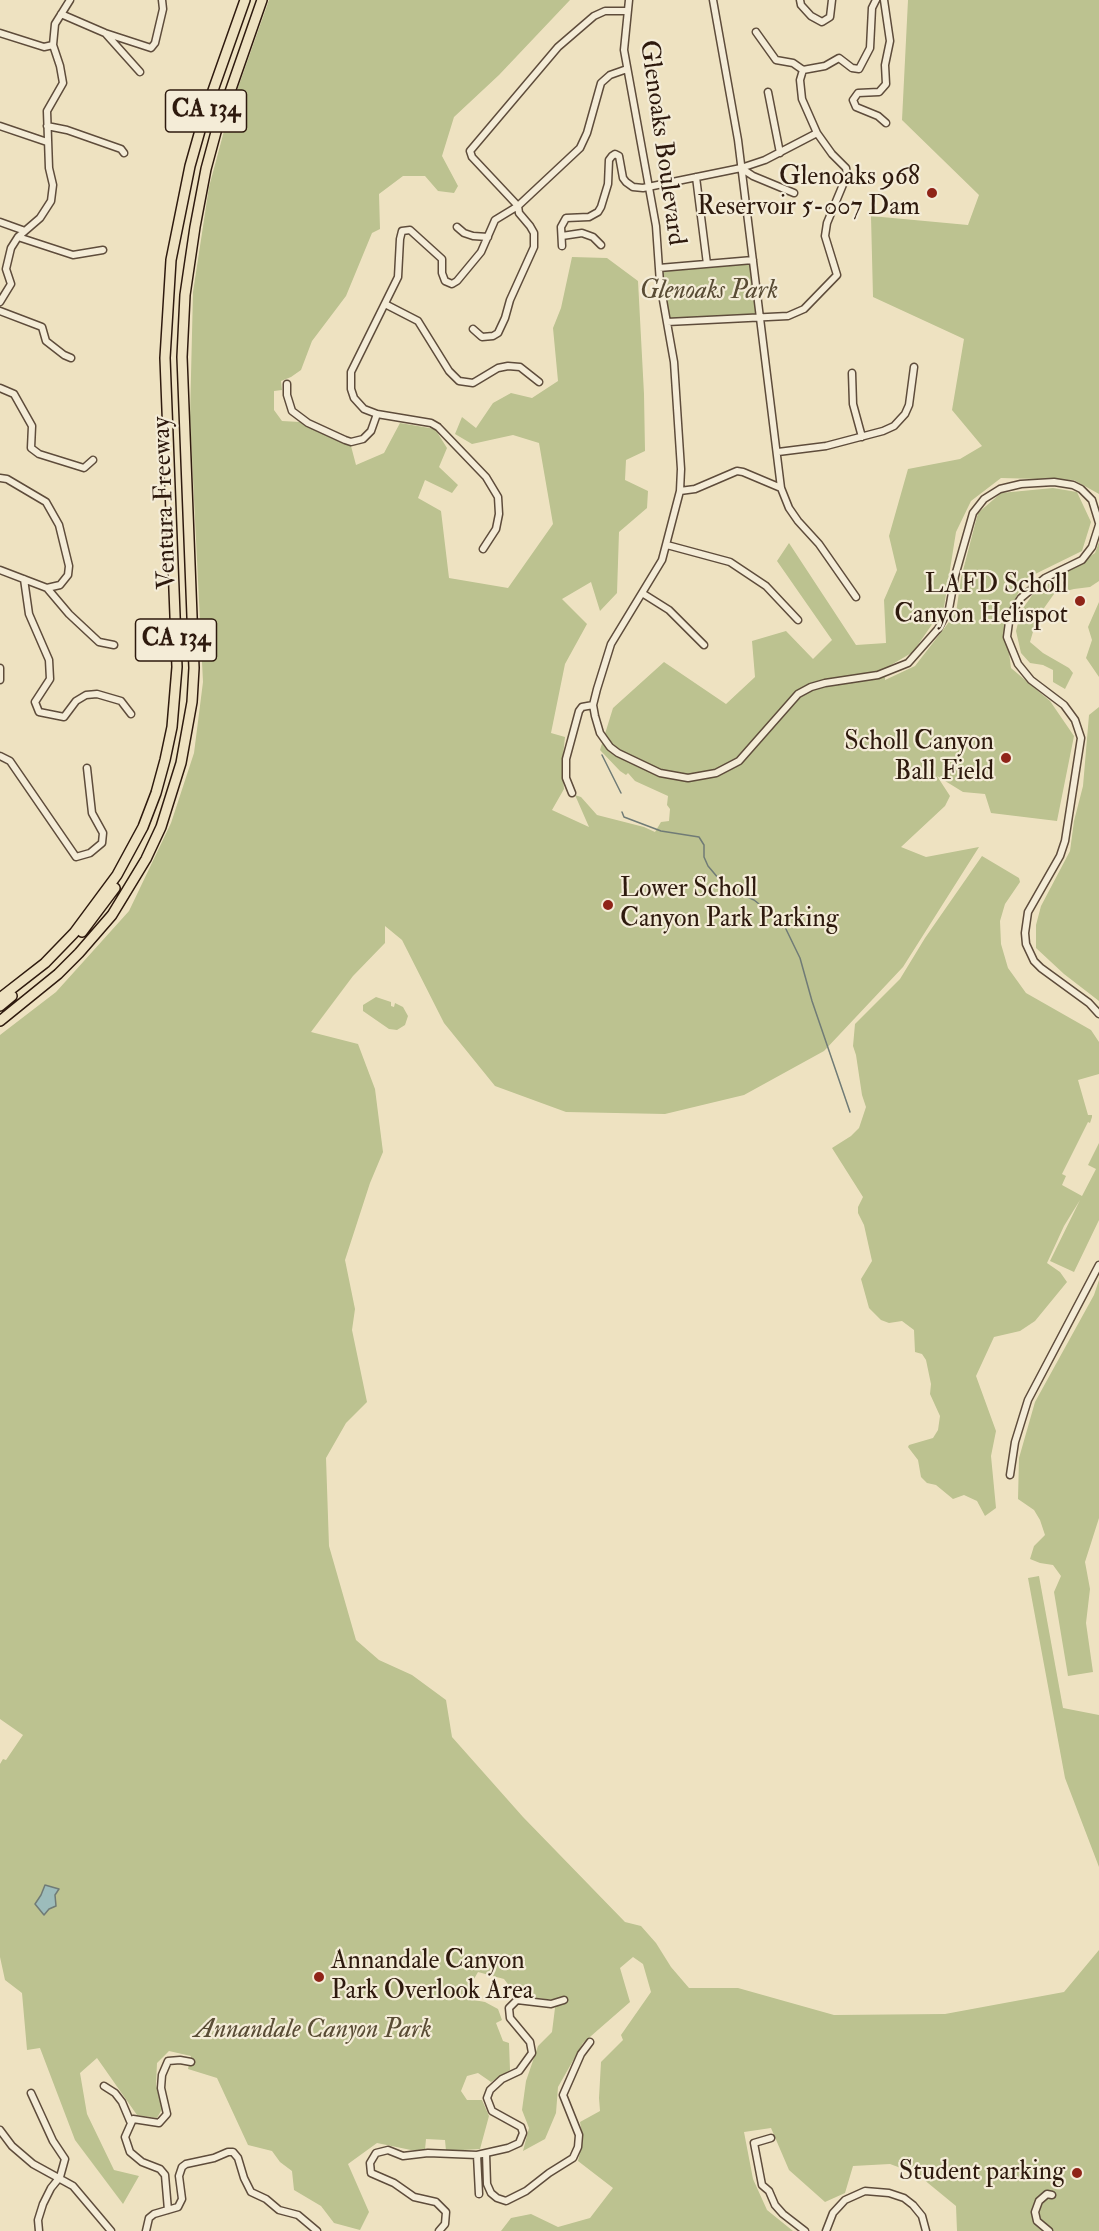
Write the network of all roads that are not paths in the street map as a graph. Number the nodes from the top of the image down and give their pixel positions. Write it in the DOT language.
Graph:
graph roads {
  1 [pos="70,0"];
  2 [pos="162,0"];
  3 [pos="246,0"];
  4 [pos="257,0"];
  5 [pos="262,0"];
  6 [pos="629,0"];
  7 [pos="713,0"];
  8 [pos="800,0"];
  9 [pos="832,0"];
  10 [pos="876,0"];
  11 [pos="884,0"];
  12 [pos="626,11"];
  13 [pos="61,14"];
  14 [pos="756,32"];
  15 [pos="0,33"];
  16 [pos="105,33"];
  17 [pos="53,45"];
  18 [pos="627,69"];
  19 [pos="803,70"];
  20 [pos="140,72"];
  21 [pos="768,92"];
  22 [pos="886,123"];
  23 [pos="0,126"];
  24 [pos="46,126"];
  25 [pos="817,133"];
  26 [pos="47,142"];
  27 [pos="123,153"];
  28 [pos="780,153"];
  29 [pos="741,168"];
  30 [pos="696,177"];
  31 [pos="649,186"];
  32 [pos="794,193"];
  33 [pos="518,206"];
  34 [pos="0,222"];
  35 [pos="177,225"];
  36 [pos="457,227"];
  37 [pos="25,231"];
  38 [pos="562,236"];
  39 [pos="18,237"];
  40 [pos="488,237"];
  41 [pos="601,245"];
  42 [pos="562,246"];
  43 [pos="103,250"];
  44 [pos="753,260"];
  45 [pos="706,264"];
  46 [pos="659,268"];
  47 [pos="0,302"];
  48 [pos="385,304"];
  49 [pos="0,311"];
  50 [pos="760,318"];
  51 [pos="666,322"];
  52 [pos="473,328"];
  53 [pos="71,358"];
  54 [pos="914,367"];
  55 [pos="852,373"];
  56 [pos="539,382"];
  57 [pos="287,384"];
  58 [pos="0,388"];
  59 [pos="377,414"];
  60 [pos="862,437"];
  61 [pos="778,452"];
  62 [pos="93,460"];
  63 [pos="0,478"];
  64 [pos="781,488"];
  65 [pos="680,491"];
  66 [pos="1099,524"];
  67 [pos="188,526"];
  68 [pos="667,545"];
  69 [pos="483,549"];
  70 [pos="0,570"];
  71 [pos="24,579"];
  72 [pos="47,588"];
  73 [pos="642,593"];
  74 [pos="856,597"];
  75 [pos="798,620"];
  76 [pos="114,645"];
  77 [pos="704,645"];
  78 [pos="0,668"];
  79 [pos="0,680"];
  80 [pos="593,705"];
  81 [pos="130,714"];
  82 [pos="0,756"];
  83 [pos="181,763"];
  84 [pos="87,768"];
  85 [pos="572,793"];
  86 [pos="0,998"];
  87 [pos="0,1006"];
  88 [pos="0,1014"];
  89 [pos="1099,1014"];
  90 [pos="0,1021"];
  91 [pos="1099,1264"];
  92 [pos="1010,1475"];
  93 [pos="564,2000"];
  94 [pos="590,2043"];
  95 [pos="191,2062"];
  96 [pos="104,2086"];
  97 [pos="31,2093"];
  98 [pos="130,2121"];
  99 [pos="0,2130"];
  100 [pos="771,2138"];
  101 [pos="486,2153"];
  102 [pos="477,2155"];
  103 [pos="60,2177"];
  104 [pos="479,2194"];
  105 [pos="1052,2195"];
  106 [pos="168,2210"];
  107 [pos="39,2231"];
  108 [pos="111,2231"];
  109 [pos="146,2231"];
  110 [pos="317,2231"];
  111 [pos="439,2231"];
  112 [pos="805,2231"];
  113 [pos="826,2231"];
  114 [pos="926,2231"];
  115 [pos="1049,2231"];
  1 -- 13 [label="street"];
  2 -- 16 [label="street"];
  3 -- 35 [label="highway, Ventura Freeway / CA 134"];
  4 -- 67 [label="highway"];
  5 -- 67 [label="highway, Ventura Freeway / CA 134"];
  6 -- 12 [label="street, Glenoaks Boulevard"];
  7 -- 29 [label="street"];
  8 -- 9 [label="street"];
  10 -- 19 [label="street"];
  11 -- 22 [label="street"];
  12 -- 18 [label="street, Glenoaks Boulevard"];
  12 -- 33 [label="street"];
  13 -- 16 [label="street"];
  13 -- 17 [label="street"];
  14 -- 19 [label="street"];
  15 -- 17 [label="street"];
  16 -- 20 [label="street"];
  17 -- 24 [label="street"];
  18 -- 31 [label="street, Glenoaks Boulevard"];
  18 -- 33 [label="street"];
  19 -- 25 [label="street"];
  21 -- 28 [label="street"];
  23 -- 26 [label="street"];
  24 -- 26 [label="street"];
  24 -- 27 [label="street"];
  25 -- 28 [label="street"];
  25 -- 50 [label="street"];
  26 -- 37 [label="street"];
  28 -- 29 [label="street"];
  29 -- 30 [label="street"];
  29 -- 32 [label="street"];
  29 -- 44 [label="street"];
  30 -- 31 [label="street"];
  30 -- 45 [label="street"];
  31 -- 38 [label="street"];
  31 -- 46 [label="street, Glenoaks Boulevard"];
  33 -- 40 [label="street"];
  33 -- 52 [label="street"];
  34 -- 37 [label="street"];
  35 -- 86 [label="highway, Ventura Freeway / CA 134"];
  35 -- 87 [label="highway"];
  36 -- 40 [label="street"];
  37 -- 39 [label="street"];
  38 -- 41 [label="street"];
  38 -- 42 [label="street"];
  39 -- 43 [label="street"];
  39 -- 47 [label="street"];
  40 -- 48 [label="street"];
  44 -- 45 [label="street"];
  44 -- 50 [label="street"];
  45 -- 46 [label="street"];
  46 -- 51 [label="street, Glenoaks Boulevard"];
  48 -- 56 [label="street"];
  48 -- 59 [label="street"];
  49 -- 53 [label="street"];
  50 -- 51 [label="street"];
  50 -- 61 [label="street"];
  51 -- 65 [label="street, Glenoaks Boulevard"];
  54 -- 60 [label="street"];
  55 -- 60 [label="street"];
  57 -- 59 [label="street"];
  58 -- 62 [label="street"];
  59 -- 69 [label="street"];
  60 -- 61 [label="street"];
  61 -- 64 [label="street"];
  63 -- 72 [label="street"];
  64 -- 65 [label="street"];
  64 -- 74 [label="street"];
  65 -- 68 [label="street, Glenoaks Boulevard"];
  66 -- 80 [label="street"];
  66 -- 89 [label="street"];
  67 -- 83 [label="highway, Ventura Freeway / CA 134"];
  68 -- 73 [label="street, Glenoaks Boulevard"];
  68 -- 75 [label="street"];
  70 -- 71 [label="street"];
  71 -- 72 [label="street"];
  71 -- 81 [label="street"];
  72 -- 76 [label="street"];
  73 -- 77 [label="street"];
  73 -- 80 [label="street, Glenoaks Boulevard"];
  78 -- 79 [label="street"];
  80 -- 85 [label="street"];
  82 -- 84 [label="street"];
  83 -- 88 [label="highway"];
  83 -- 90 [label="highway, Ventura Freeway / CA 134"];
  91 -- 92 [label="street"];
  93 -- 101 [label="street"];
  94 -- 101 [label="street"];
  95 -- 98 [label="street"];
  96 -- 98 [label="street"];
  97 -- 103 [label="street"];
  98 -- 106 [label="street"];
  99 -- 103 [label="street"];
  100 -- 112 [label="street"];
  101 -- 102 [label="street"];
  102 -- 104 [label="street"];
  102 -- 111 [label="street"];
  103 -- 107 [label="street"];
  103 -- 108 [label="street"];
  105 -- 115 [label="street"];
  106 -- 109 [label="street"];
  106 -- 110 [label="street"];
  113 -- 114 [label="street"];
}
